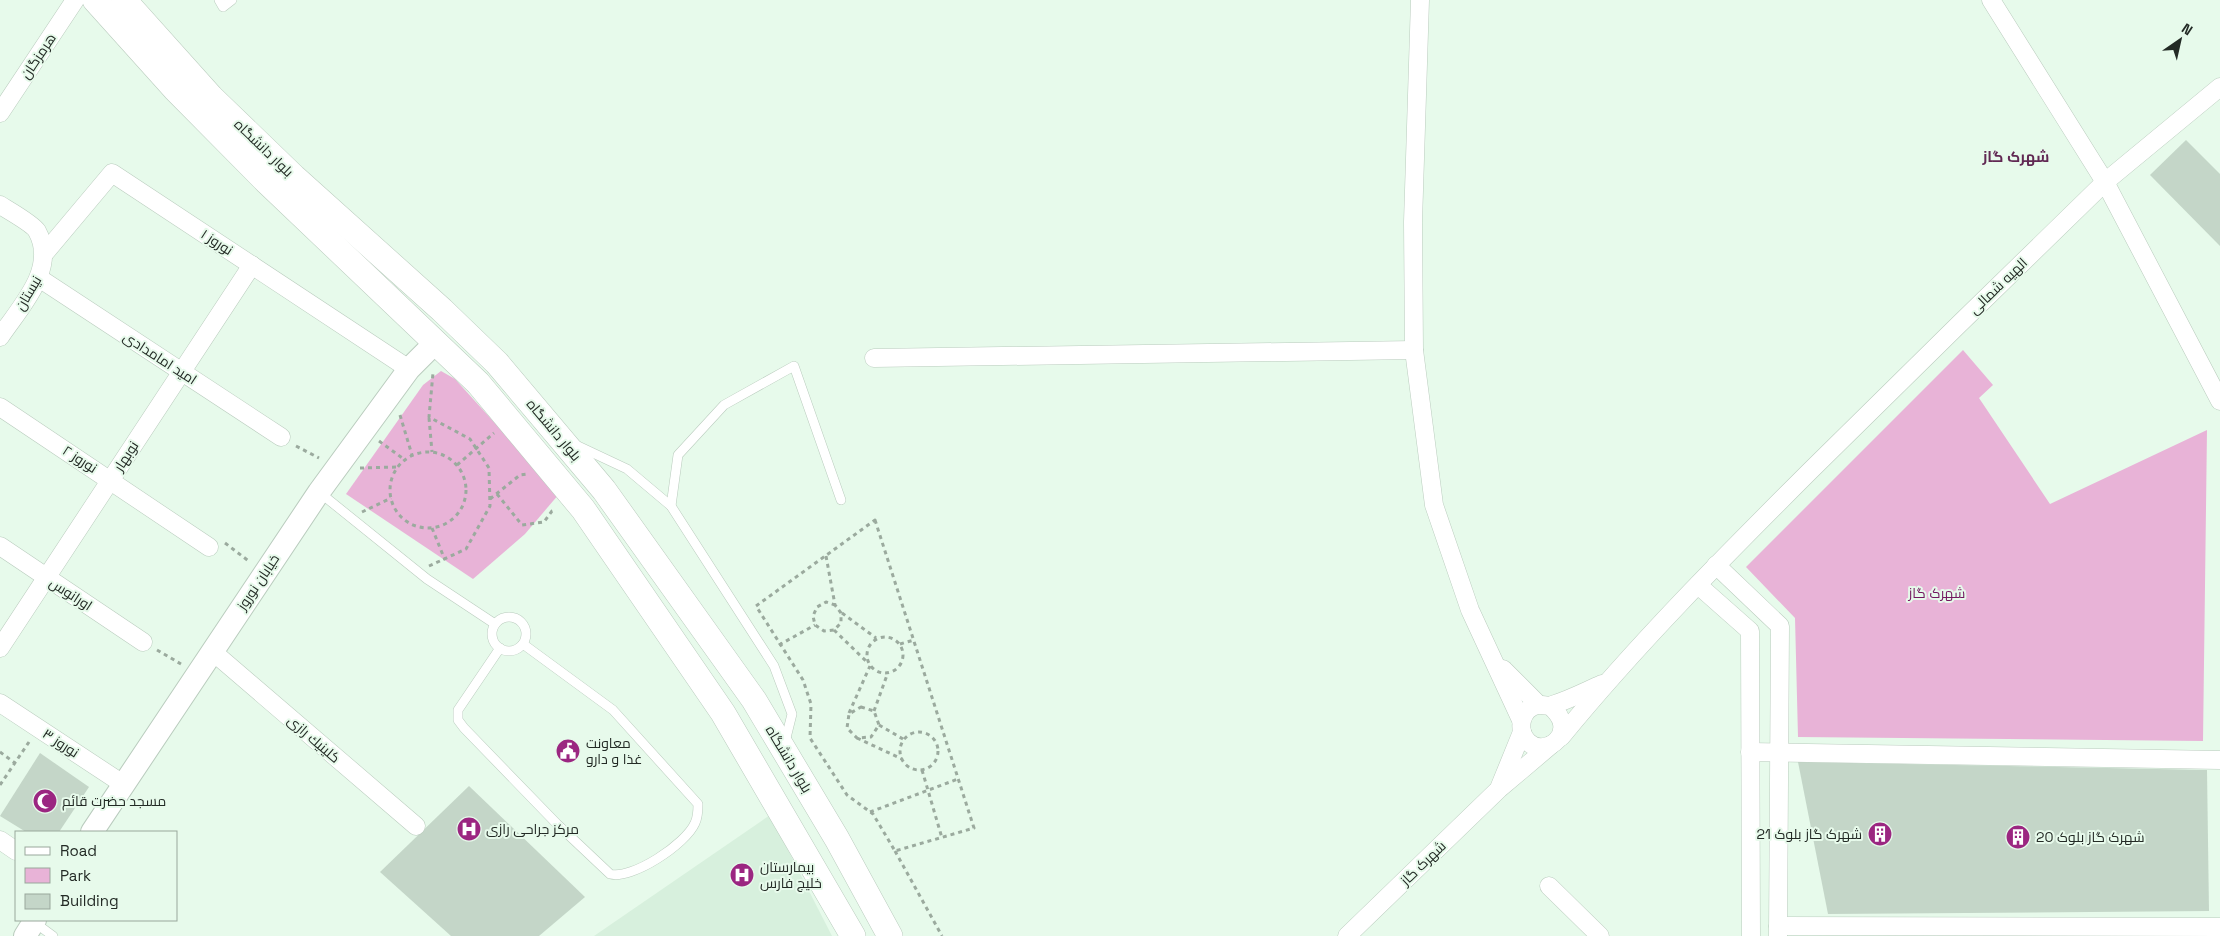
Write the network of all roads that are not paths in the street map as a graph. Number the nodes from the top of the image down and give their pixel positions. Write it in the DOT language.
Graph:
graph roads {
  1 [pos="75,0"];
  2 [pos="96,0"];
  3 [pos="124,0"];
  4 [pos="219,0"];
  5 [pos="232,0"];
  6 [pos="1420,0"];
  7 [pos="1991,0"];
  8 [pos="2220,87"];
  9 [pos="0,113"];
  10 [pos="2105,182"];
  11 [pos="0,204"];
  12 [pos="44,254"];
  13 [pos="252,265"];
  14 [pos="39,278"];
  15 [pos="0,337"];
  16 [pos="436,342"];
  17 [pos="1414,350"];
  18 [pos="874,358"];
  19 [pos="409,368"];
  20 [pos="182,372"];
  21 [pos="2220,401"];
  22 [pos="0,406"];
  23 [pos="281,437"];
  24 [pos="560,438"];
  25 [pos="111,480"];
  26 [pos="319,492"];
  27 [pos="841,500"];
  28 [pos="671,506"];
  29 [pos="0,546"];
  30 [pos="209,547"];
  31 [pos="1716,565"];
  32 [pos="46,578"];
  33 [pos="1698,585"];
  34 [pos="495,624"];
  35 [pos="143,642"];
  36 [pos="523,644"];
  37 [pos="0,648"];
  38 [pos="500,648"];
  39 [pos="212,651"];
  40 [pos="1495,662"];
  41 [pos="1605,683"];
  42 [pos="0,703"];
  43 [pos="1544,705"];
  44 [pos="1521,726"];
  45 [pos="1556,741"];
  46 [pos="783,750"];
  47 [pos="1750,752"];
  48 [pos="1779,752"];
  49 [pos="2220,760"];
  50 [pos="123,784"];
  51 [pos="1499,789"];
  52 [pos="416,826"];
  53 [pos="93,831"];
  54 [pos="0,840"];
  55 [pos="15,850"];
  56 [pos="1548,886"];
  57 [pos="31,926"];
  58 [pos="2220,927"];
  59 [pos="1778,931"];
  60 [pos="53,936"];
  61 [pos="854,936"];
  62 [pos="890,936"];
  63 [pos="1347,936"];
  64 [pos="1600,936"];
  65 [pos="1751,936"];
  1 -- 9 [label="street, هرمزگان"];
  2 -- 16 [label="main road, بلوار دانشگاه"];
  3 -- 24 [label="main road, بلوار دانشگاه"];
  4 -- 5 [label="lane"];
  6 -- 17 [label="street"];
  7 -- 10 [label="street"];
  8 -- 10 [label="street, الهیه شمالی"];
  10 -- 21 [label="street"];
  10 -- 31 [label="street, الهیه شمالی"];
  11 -- 12 [label="street, نیستان"];
  12 -- 13 [label="street, نوروز ۱"];
  12 -- 14 [label="street, نیستان"];
  13 -- 19 [label="street, نوروز ۱"];
  13 -- 20 [label="street, نوبهار"];
  14 -- 15 [label="street, نیستان"];
  14 -- 20 [label="street, امید امامدادی"];
  16 -- 19 [label="street, خیابان نوروز"];
  16 -- 61 [label="main road, بلوار دانشگاه"];
  17 -- 18 [label="street"];
  17 -- 40 [label="street"];
  19 -- 26 [label="street, خیابان نوروز"];
  20 -- 23 [label="street, امید امامدادی"];
  20 -- 25 [label="street, نوبهار"];
  22 -- 25 [label="street, نوروز ۲"];
  24 -- 28 [label="lane"];
  24 -- 46 [label="main road, بلوار دانشگاه"];
  25 -- 30 [label="street, نوروز ۲"];
  25 -- 32 [label="street, نوبهار"];
  26 -- 34 [label="lane"];
  26 -- 39 [label="street, خیابان نوروز"];
  27 -- 28 [label="lane"];
  28 -- 46 [label="lane"];
  29 -- 32 [label="street, اورانوس"];
  31 -- 33 [label="street, الهیه شمالی"];
  31 -- 48 [label="street"];
  32 -- 35 [label="street, اورانوس"];
  32 -- 37 [label="street, نوبهار"];
  33 -- 41 [label="street, الهیه شمالی"];
  33 -- 47 [label="street"];
  34 -- 36 [label="lane"];
  34 -- 38 [label="lane"];
  36 -- 38 [label="lane"];
  36 -- 38 [label="lane"];
  39 -- 50 [label="street, خیابان نوروز"];
  39 -- 52 [label="street, كلينيك رازی"];
  40 -- 43 [label="street"];
  40 -- 44 [label="street"];
  41 -- 43 [label="street"];
  41 -- 45 [label="street, شهرک گاز"];
  42 -- 50 [label="street, نوروز ۳"];
  43 -- 44 [label="street"];
  43 -- 45 [label="street"];
  44 -- 45 [label="street"];
  44 -- 51 [label="street"];
  45 -- 51 [label="street, شهرک گاز"];
  46 -- 62 [label="main road, بلوار دانشگاه"];
  47 -- 48 [label="street"];
  47 -- 65 [label="street"];
  48 -- 49 [label="street"];
  48 -- 59 [label="street"];
  50 -- 53 [label="street, خیابان نوروز"];
  51 -- 63 [label="street, شهرک گاز"];
  54 -- 55 [label="street"];
  56 -- 64 [label="street"];
  57 -- 60 [label="lane"];
  58 -- 59 [label="street"];
}
